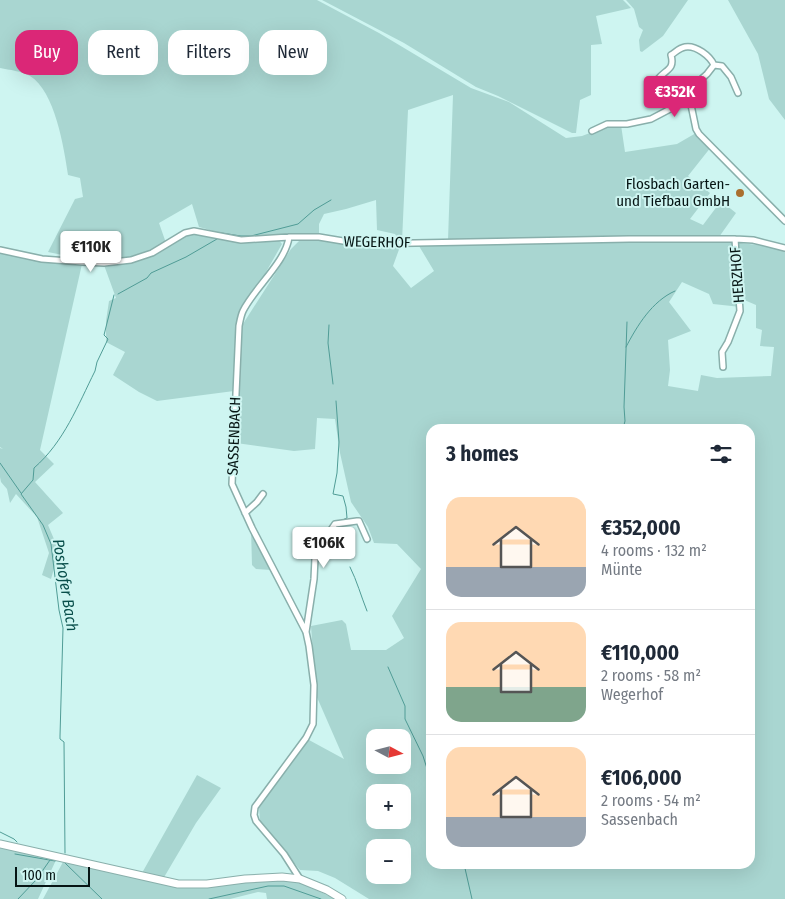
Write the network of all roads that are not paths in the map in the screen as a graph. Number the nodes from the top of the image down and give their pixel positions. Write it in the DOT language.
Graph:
graph roads {
  1 [pos="714,65"];
  2 [pos="697,83"];
  3 [pos="738,93"];
  4 [pos="683,98"];
  5 [pos="592,131"];
  6 [pos="785,221"];
  7 [pos="289,237"];
  8 [pos="735,239"];
  9 [pos="785,248"];
  10 [pos="0,250"];
  11 [pos="723,367"];
  12 [pos="263,494"];
  13 [pos="245,513"];
  14 [pos="367,539"];
  15 [pos="306,632"];
  16 [pos="0,844"];
  17 [pos="300,879"];
  18 [pos="342,899"];
  1 -- 2 [label="street"];
  1 -- 3 [label="street"];
  1 -- 4 [label="street"];
  4 -- 5 [label="street"];
  4 -- 6 [label="street"];
  7 -- 8 [label="street, WEGERHOF"];
  7 -- 10 [label="street, WEGERHOF"];
  7 -- 13 [label="street, SASSENBACH"];
  8 -- 9 [label="street, WEGERHOF"];
  8 -- 11 [label="street, HERZHOF"];
  12 -- 13 [label="street"];
  13 -- 15 [label="street, SASSENBACH"];
  14 -- 15 [label="street, SASSENBACH"];
  15 -- 17 [label="street, SASSENBACH"];
  16 -- 17 [label="main road"];
  17 -- 18 [label="main road"];
}
